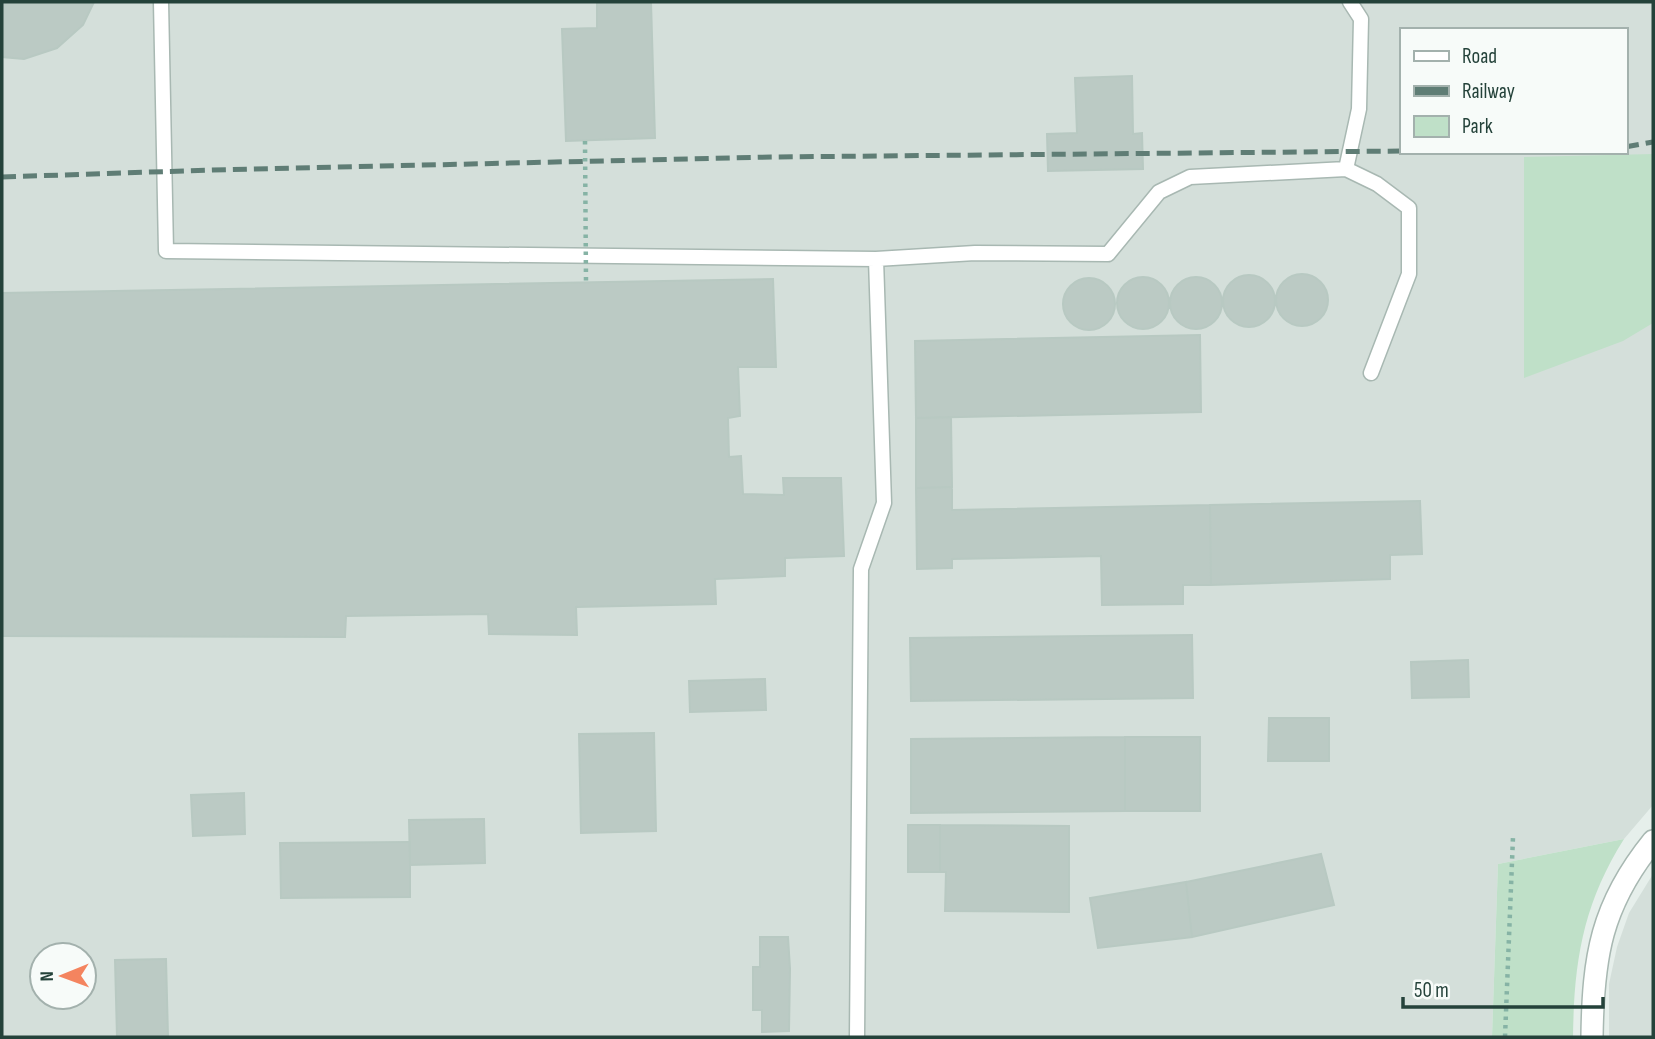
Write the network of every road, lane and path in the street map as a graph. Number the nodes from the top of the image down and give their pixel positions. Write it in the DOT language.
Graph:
graph roads {
  1 [pos="160,2"];
  2 [pos="1350,2"];
  3 [pos="585,141"];
  4 [pos="1346,169"];
  5 [pos="876,259"];
  6 [pos="586,282"];
  7 [pos="1371,373"];
  8 [pos="1513,837"];
  9 [pos="1653,841"];
  10 [pos="857,1037"];
  11 [pos="1506,1037"];
  12 [pos="1592,1037"];
  1 -- 5 [label="lane"];
  2 -- 4 [label="lane"];
  3 -- 6 [label="path, bridge"];
  4 -- 5 [label="lane"];
  4 -- 7 [label="lane"];
  5 -- 10 [label="lane"];
  8 -- 11 [label="path"];
  9 -- 12 [label="street"];
}
